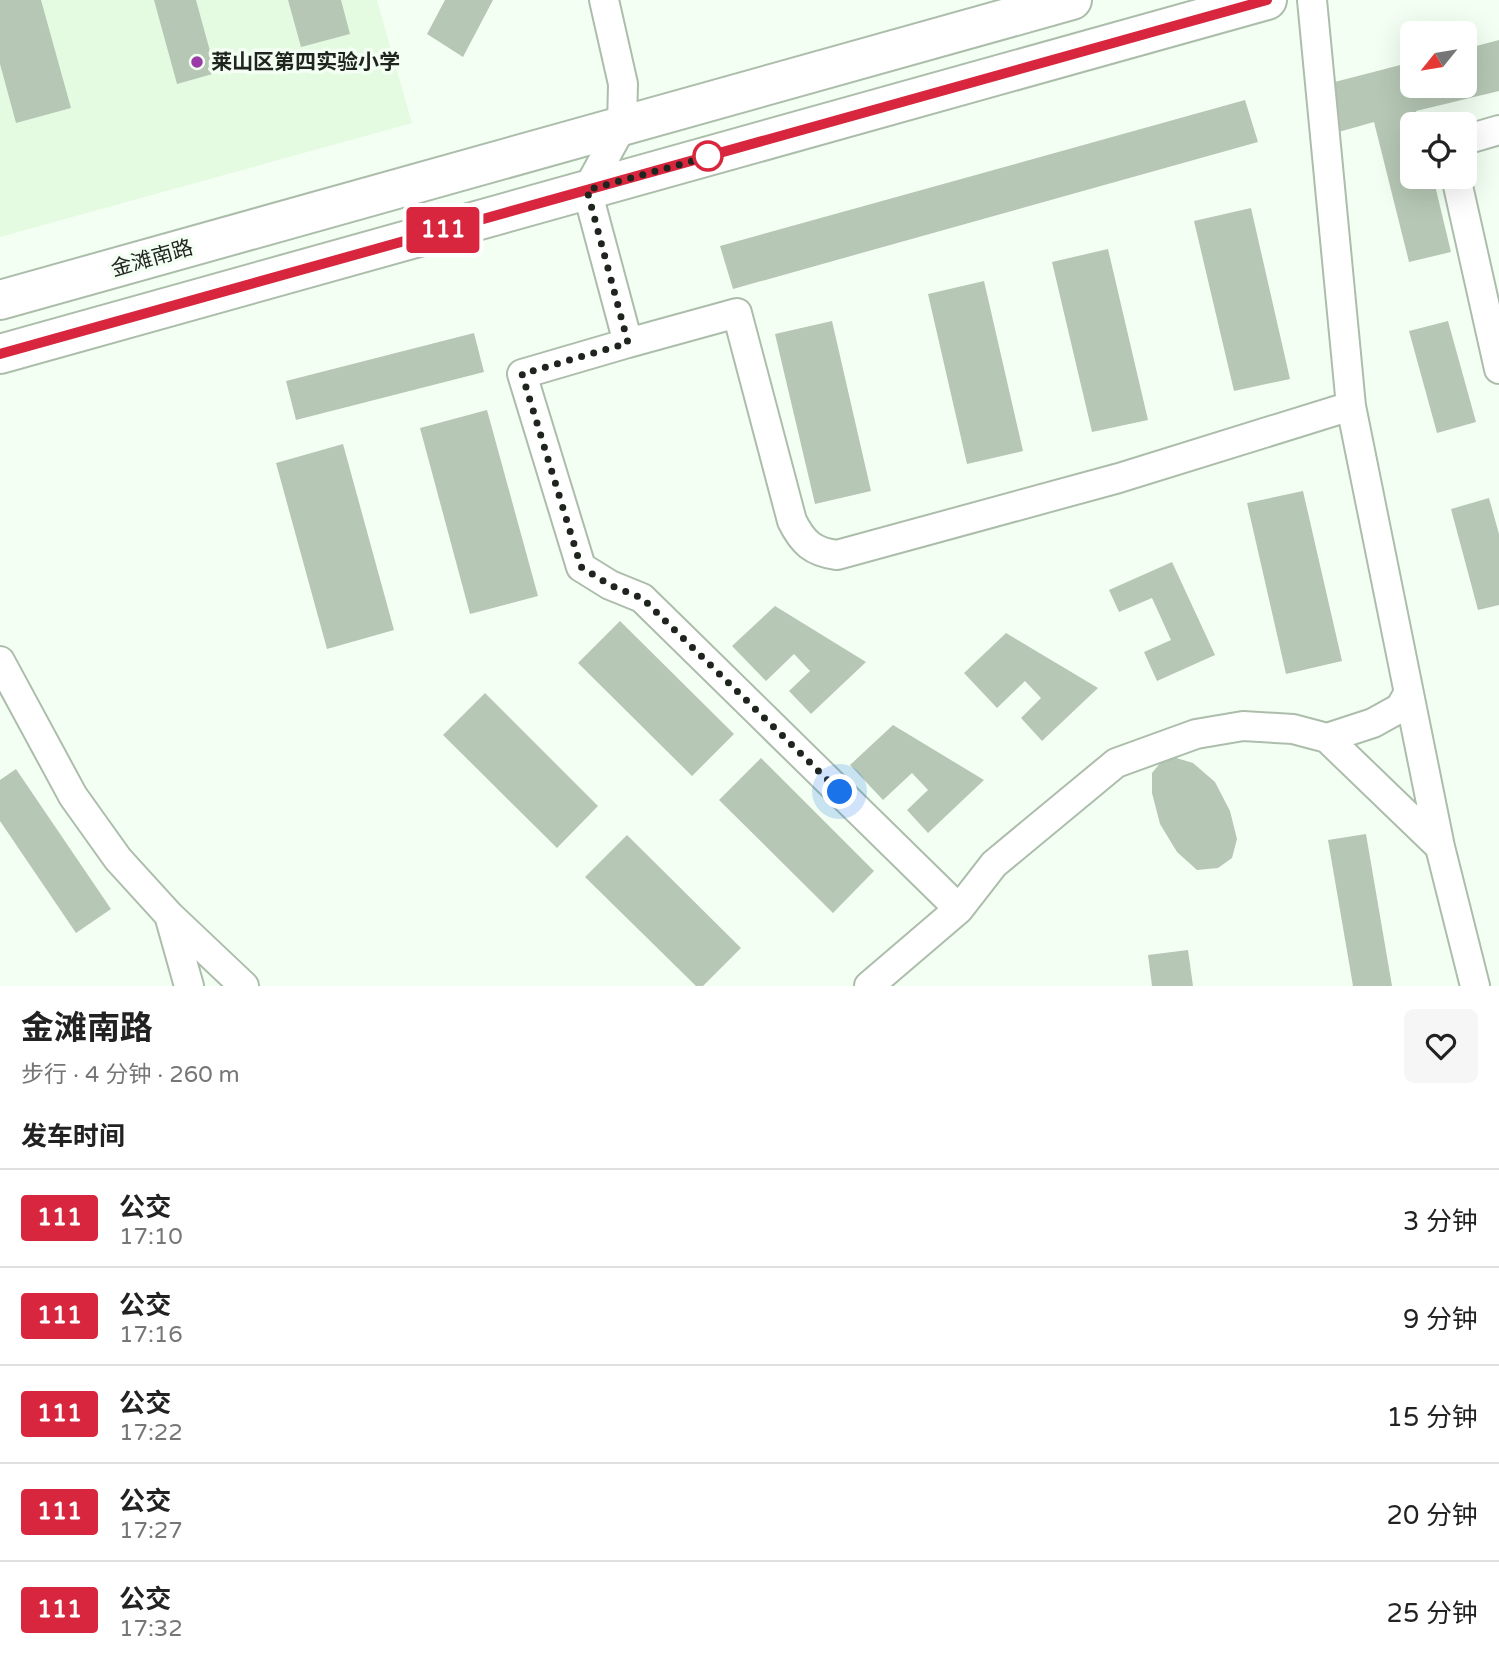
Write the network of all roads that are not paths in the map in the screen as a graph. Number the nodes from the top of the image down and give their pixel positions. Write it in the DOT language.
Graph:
graph roads {
  1 [pos="604,0"];
  2 [pos="1072,0"];
  3 [pos="1267,0"];
  4 [pos="1312,0"];
  5 [pos="622,126"];
  6 [pos="1499,130"];
  7 [pos="1477,136"];
  8 [pos="1459,189"];
  9 [pos="587,190"];
  10 [pos="0,300"];
  11 [pos="628,343"];
  12 [pos="0,354"];
  13 [pos="1499,369"];
  14 [pos="1352,406"];
  15 [pos="0,662"];
  16 [pos="1408,694"];
  17 [pos="1327,738"];
  18 [pos="1440,847"];
  19 [pos="959,909"];
  20 [pos="169,915"];
  21 [pos="189,986"];
  22 [pos="244,986"];
  23 [pos="869,986"];
  24 [pos="1475,986"];
  1 -- 5 [label="street"];
  2 -- 5 [label="street, 金滩南路"];
  3 -- 9 [label="street"];
  4 -- 14 [label="street"];
  5 -- 9 [label="street"];
  5 -- 10 [label="street, 金滩南路"];
  6 -- 7 [label="street"];
  8 -- 13 [label="street"];
  9 -- 11 [label="street"];
  9 -- 12 [label="street"];
  11 -- 14 [label="street"];
  11 -- 19 [label="street"];
  14 -- 16 [label="street"];
  15 -- 20 [label="street"];
  16 -- 17 [label="street"];
  16 -- 18 [label="street"];
  17 -- 18 [label="street"];
  17 -- 19 [label="street"];
  18 -- 24 [label="street"];
  19 -- 23 [label="street"];
  20 -- 21 [label="street"];
  20 -- 22 [label="street"];
}
